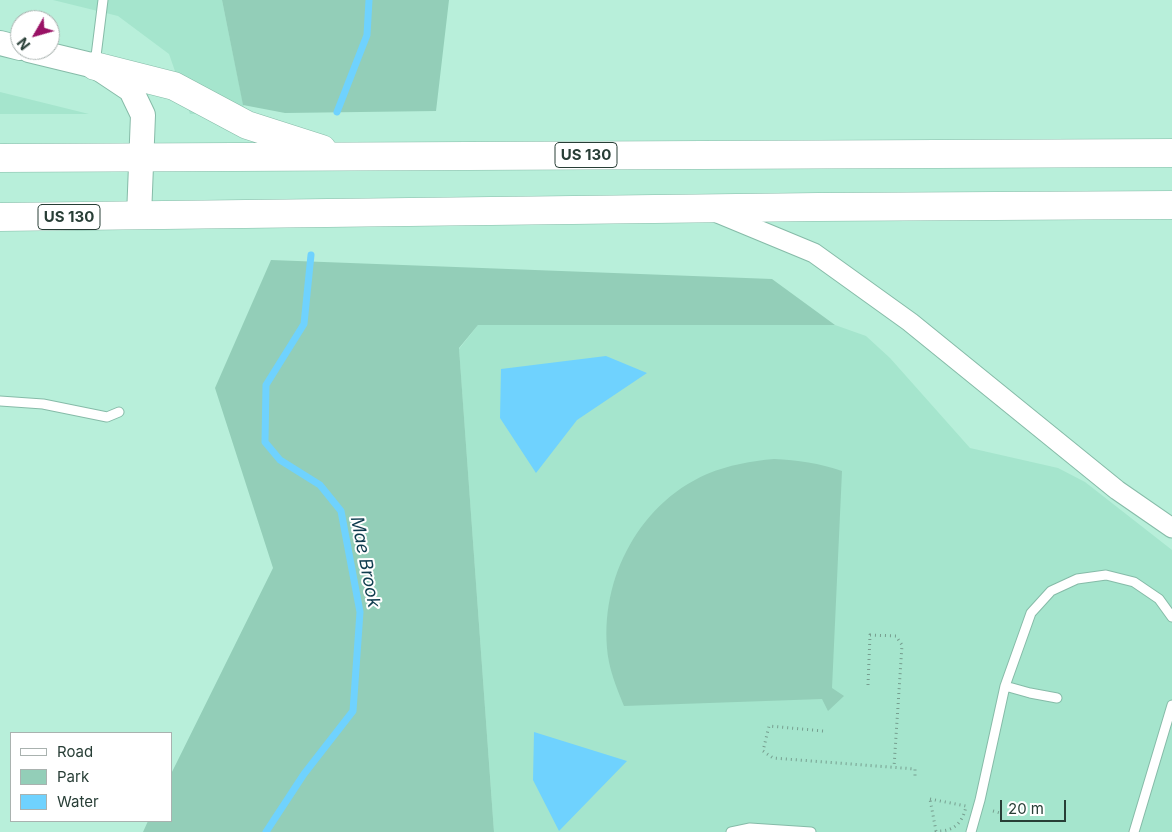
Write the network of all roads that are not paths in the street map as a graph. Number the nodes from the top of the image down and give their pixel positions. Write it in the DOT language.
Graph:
graph roads {
  1 [pos="103,0"];
  2 [pos="60,58"];
  3 [pos="95,66"];
  4 [pos="1172,153"];
  5 [pos="345,156"];
  6 [pos="142,157"];
  7 [pos="0,158"];
  8 [pos="1172,205"];
  9 [pos="707,208"];
  10 [pos="139,216"];
  11 [pos="0,217"];
  12 [pos="0,401"];
  13 [pos="119,412"];
  14 [pos="1172,528"];
  15 [pos="1172,617"];
  16 [pos="1005,686"];
  17 [pos="1057,698"];
  18 [pos="1172,705"];
  19 [pos="732,832"];
  20 [pos="811,832"];
  21 [pos="971,832"];
  22 [pos="1134,832"];
  1 -- 3 [label="lane"];
  2 -- 3 [label="street"];
  3 -- 5 [label="highway"];
  3 -- 6 [label="street"];
  4 -- 5 [label="highway, US 130"];
  5 -- 6 [label="highway, US 130"];
  6 -- 7 [label="highway, US 130"];
  6 -- 10 [label="street"];
  8 -- 9 [label="highway, US 130"];
  9 -- 10 [label="highway, US 130"];
  9 -- 14 [label="street"];
  10 -- 11 [label="highway, US 130"];
  12 -- 13 [label="lane"];
  15 -- 16 [label="lane"];
  16 -- 17 [label="lane"];
  16 -- 21 [label="lane"];
  18 -- 22 [label="lane"];
  19 -- 20 [label="lane"];
}
